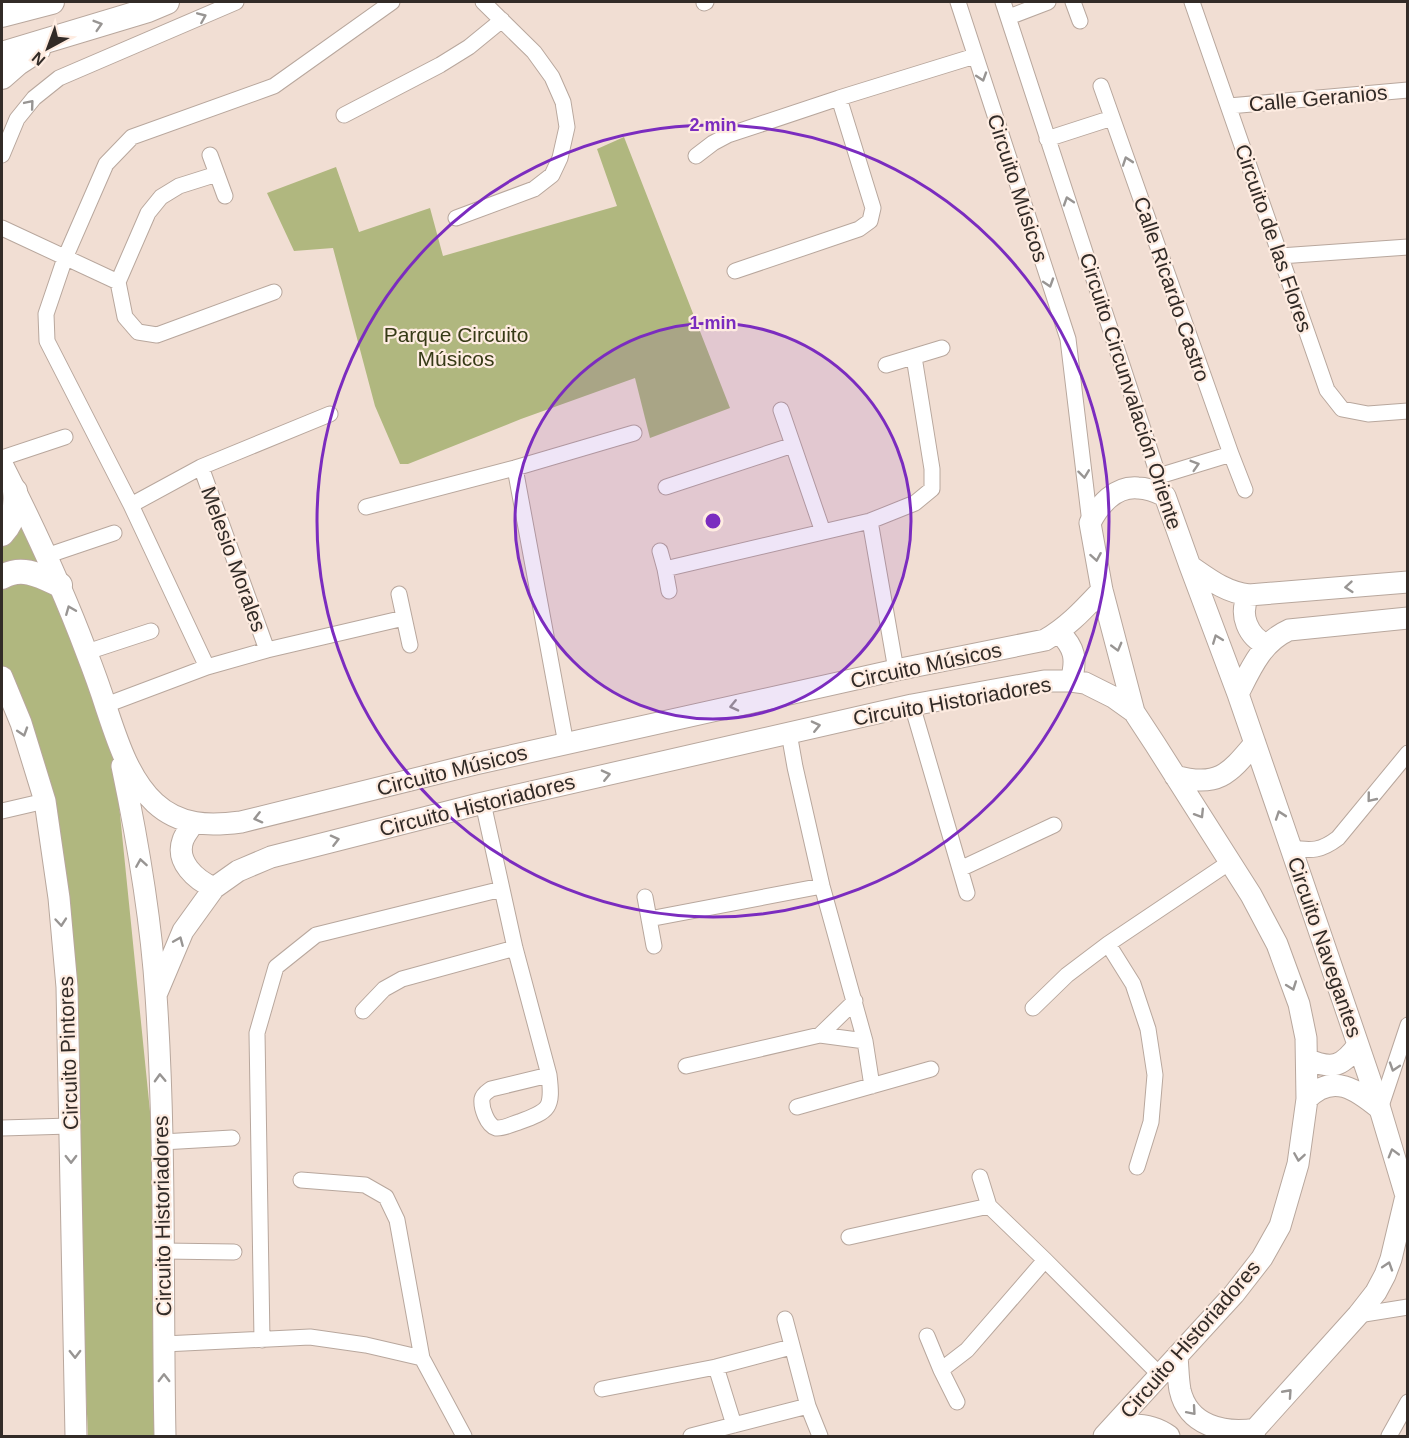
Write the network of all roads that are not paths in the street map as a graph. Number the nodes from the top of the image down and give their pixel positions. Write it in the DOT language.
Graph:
graph roads {
  1 [pos="52,2"];
  2 [pos="167,2"];
  3 [pos="236,2"];
  4 [pos="392,2"];
  5 [pos="483,2"];
  6 [pos="958,2"];
  7 [pos="1003,2"];
  8 [pos="1048,2"];
  9 [pos="1073,2"];
  10 [pos="1192,2"];
  11 [pos="2,15"];
  12 [pos="1009,17"];
  13 [pos="502,20"];
  14 [pos="1080,21"];
  15 [pos="61,36"];
  16 [pos="2,54"];
  17 [pos="975,56"];
  18 [pos="2,77"];
  19 [pos="1101,86"];
  20 [pos="1407,90"];
  21 [pos="840,98"];
  22 [pos="1229,106"];
  23 [pos="344,115"];
  24 [pos="1112,118"];
  25 [pos="1047,139"];
  26 [pos="2,154"];
  27 [pos="210,154"];
  28 [pos="696,156"];
  29 [pos="217,174"];
  30 [pos="225,196"];
  31 [pos="456,218"];
  32 [pos="2,228"];
  33 [pos="1407,248"];
  34 [pos="1280,256"];
  35 [pos="65,258"];
  36 [pos="735,271"];
  37 [pos="118,282"];
  38 [pos="274,292"];
  39 [pos="942,348"];
  40 [pos="914,357"];
  41 [pos="886,365"];
  42 [pos="781,410"];
  43 [pos="1407,411"];
  44 [pos="330,414"];
  45 [pos="634,433"];
  46 [pos="65,437"];
  47 [pos="793,445"];
  48 [pos="1231,454"];
  49 [pos="2,458"];
  50 [pos="2,464"];
  51 [pos="201,467"];
  52 [pos="515,468"];
  53 [pos="1162,486"];
  54 [pos="666,487"];
  55 [pos="1245,490"];
  56 [pos="15,491"];
  57 [pos="131,505"];
  58 [pos="366,507"];
  59 [pos="870,521"];
  60 [pos="1090,523"];
  61 [pos="823,532"];
  62 [pos="114,533"];
  63 [pos="2,534"];
  64 [pos="660,551"];
  65 [pos="46,556"];
  66 [pos="1190,566"];
  67 [pos="665,569"];
  68 [pos="2,577"];
  69 [pos="1407,582"];
  70 [pos="60,585"];
  71 [pos="1102,590"];
  72 [pos="669,591"];
  73 [pos="399,594"];
  74 [pos="1249,595"];
  75 [pos="404,618"];
  76 [pos="1407,618"];
  77 [pos="151,631"];
  78 [pos="1059,632"];
  79 [pos="410,645"];
  80 [pos="1267,645"];
  81 [pos="267,650"];
  82 [pos="87,652"];
  83 [pos="207,667"];
  84 [pos="896,670"];
  85 [pos="1071,681"];
  86 [pos="3,684"];
  87 [pos="1238,694"];
  88 [pos="106,705"];
  89 [pos="912,705"];
  90 [pos="1134,712"];
  91 [pos="789,733"];
  92 [pos="1255,743"];
  93 [pos="118,744"];
  94 [pos="566,744"];
  95 [pos="1407,753"];
  96 [pos="1176,776"];
  97 [pos="45,801"];
  98 [pos="483,803"];
  99 [pos="2,811"];
  100 [pos="193,824"];
  101 [pos="1054,825"];
  102 [pos="1291,848"];
  103 [pos="1230,861"];
  104 [pos="960,869"];
  105 [pos="822,886"];
  106 [pos="214,888"];
  107 [pos="502,889"];
  108 [pos="967,893"];
  109 [pos="645,897"];
  110 [pos="649,919"];
  111 [pos="1108,944"];
  112 [pos="654,946"];
  113 [pos="515,948"];
  114 [pos="156,995"];
  115 [pos="855,1000"];
  116 [pos="1033,1008"];
  117 [pos="363,1011"];
  118 [pos="1407,1025"];
  119 [pos="820,1035"];
  120 [pos="865,1041"];
  121 [pos="1358,1045"];
  122 [pos="1307,1059"];
  123 [pos="686,1066"];
  124 [pos="932,1069"];
  125 [pos="549,1075"];
  126 [pos="872,1086"];
  127 [pos="1307,1099"];
  128 [pos="797,1107"];
  129 [pos="1380,1109"];
  130 [pos="70,1126"];
  131 [pos="2,1128"];
  132 [pos="232,1138"];
  133 [pos="162,1142"];
  134 [pos="1137,1167"];
  135 [pos="980,1177"];
  136 [pos="301,1180"];
  137 [pos="1407,1199"];
  138 [pos="989,1206"];
  139 [pos="849,1237"];
  140 [pos="164,1251"];
  141 [pos="234,1252"];
  142 [pos="1045,1260"];
  143 [pos="1407,1307"];
  144 [pos="1358,1315"];
  145 [pos="785,1319"];
  146 [pos="927,1336"];
  147 [pos="262,1340"];
  148 [pos="164,1344"];
  149 [pos="791,1347"];
  150 [pos="1178,1356"];
  151 [pos="422,1358"];
  152 [pos="716,1367"];
  153 [pos="941,1370"];
  154 [pos="1160,1376"];
  155 [pos="602,1389"];
  156 [pos="957,1402"];
  157 [pos="1407,1402"];
  158 [pos="808,1406"];
  159 [pos="734,1425"];
  160 [pos="1109,1432"];
  161 [pos="1253,1433"];
  162 [pos="76,1437"];
  163 [pos="165,1437"];
  164 [pos="464,1437"];
  165 [pos="691,1437"];
  166 [pos="820,1437"];
  167 [pos="1169,1437"];
  168 [pos="1389,1437"];
  1 -- 11 [label="main road"];
  15 -- 2 [label="main road, one-way"];
  26 -- 3 [label="street, one-way"];
  4 -- 35 [label="street"];
  5 -- 13 [label="street"];
  6 -- 17 [label="street, Circuito Músicos"];
  7 -- 12 [label="street, Circuito Circunvalación Oriente"];
  8 -- 12 [label="street"];
  9 -- 14 [label="street"];
  10 -- 22 [label="street, Circuito de las Flores"];
  12 -- 25 [label="street, Circuito Circunvalación Oriente"];
  13 -- 23 [label="street"];
  13 -- 31 [label="street"];
  15 -- 16 [label="main road"];
  15 -- 18 [label="main road"];
  17 -- 21 [label="street"];
  17 -- 60 [label="street, Circuito Músicos, one-way"];
  19 -- 24 [label="street, Calle Ricardo Castro"];
  20 -- 22 [label="street, Calle Geranios"];
  21 -- 28 [label="street"];
  21 -- 36 [label="street"];
  22 -- 34 [label="street, Circuito de las Flores"];
  24 -- 25 [label="street"];
  48 -- 24 [label="street, Calle Ricardo Castro, one-way"];
  53 -- 25 [label="street, Circuito Circunvalación Oriente, one-way"];
  27 -- 29 [label="street"];
  29 -- 30 [label="street"];
  29 -- 37 [label="street"];
  32 -- 35 [label="street"];
  33 -- 34 [label="street"];
  34 -- 43 [label="street, Circuito de las Flores"];
  35 -- 37 [label="street"];
  35 -- 57 [label="street"];
  37 -- 38 [label="street"];
  39 -- 40 [label="street"];
  40 -- 41 [label="street"];
  40 -- 59 [label="street"];
  42 -- 47 [label="street"];
  44 -- 51 [label="street, Melesio Morales"];
  45 -- 52 [label="street"];
  46 -- 49 [label="street"];
  47 -- 54 [label="street"];
  47 -- 61 [label="street"];
  53 -- 48 [label="street, one-way"];
  48 -- 55 [label="street, Calle Ricardo Castro"];
  50 -- 56 [label="street, Circuito Músicos"];
  51 -- 57 [label="street, Melesio Morales"];
  51 -- 81 [label="street, Melesio Morales"];
  52 -- 58 [label="street"];
  52 -- 94 [label="street"];
  53 -- 60 [label="street"];
  53 -- 66 [label="street, Circuito Circunvalación Oriente"];
  56 -- 63 [label="main road"];
  56 -- 65 [label="street, Circuito Músicos"];
  57 -- 83 [label="street"];
  59 -- 61 [label="street"];
  59 -- 84 [label="street"];
  60 -- 71 [label="street, Circuito Músicos, one-way"];
  61 -- 67 [label="street"];
  62 -- 65 [label="street"];
  64 -- 67 [label="street"];
  65 -- 70 [label="street, Circuito Músicos"];
  66 -- 74 [label="street"];
  87 -- 66 [label="street, Circuito Navegantes, one-way"];
  67 -- 72 [label="street"];
  68 -- 70 [label="main road"];
  69 -- 74 [label="street, one-way"];
  82 -- 70 [label="street, Circuito Músicos, one-way"];
  71 -- 78 [label="street, Circuito Músicos"];
  71 -- 90 [label="street, Circuito Músicos, one-way"];
  73 -- 75 [label="street"];
  74 -- 80 [label="street"];
  75 -- 79 [label="street"];
  75 -- 81 [label="street"];
  76 -- 80 [label="street"];
  77 -- 82 [label="street"];
  78 -- 84 [label="street, Circuito Músicos"];
  78 -- 85 [label="street"];
  80 -- 87 [label="street"];
  81 -- 83 [label="street"];
  82 -- 88 [label="street, Circuito Músicos"];
  83 -- 88 [label="street"];
  84 -- 94 [label="street, Circuito Músicos, one-way"];
  85 -- 89 [label="street, Circuito Historiadores"];
  85 -- 90 [label="street, Circuito Historiadores"];
  86 -- 97 [label="street, Circuito Pintores, one-way"];
  87 -- 92 [label="street, Circuito Navegantes"];
  88 -- 93 [label="street, Circuito Músicos"];
  91 -- 89 [label="street, Circuito Historiadores, one-way"];
  89 -- 104 [label="street"];
  90 -- 96 [label="street, Circuito Historiadores"];
  98 -- 91 [label="street, Circuito Historiadores, one-way"];
  91 -- 105 [label="street"];
  92 -- 96 [label="street"];
  102 -- 92 [label="street, Circuito Navegantes, one-way"];
  93 -- 100 [label="street, Circuito Músicos"];
  114 -- 93 [label="street, Circuito Historiadores, one-way"];
  94 -- 100 [label="street, Circuito Músicos, one-way"];
  95 -- 102 [label="street, one-way"];
  96 -- 103 [label="street, Circuito Historiadores, one-way"];
  97 -- 99 [label="street"];
  97 -- 130 [label="street, Circuito Pintores, one-way"];
  106 -- 98 [label="street, Circuito Historiadores, one-way"];
  98 -- 107 [label="street"];
  100 -- 106 [label="street"];
  101 -- 104 [label="street"];
  102 -- 121 [label="street, Circuito Navegantes"];
  103 -- 111 [label="street"];
  103 -- 122 [label="street, Circuito Historiadores, one-way"];
  104 -- 108 [label="street"];
  105 -- 110 [label="street"];
  105 -- 115 [label="street"];
  114 -- 106 [label="street, Circuito Historiadores, one-way"];
  107 -- 113 [label="street"];
  107 -- 147 [label="street"];
  109 -- 110 [label="street"];
  110 -- 112 [label="street"];
  111 -- 116 [label="street"];
  111 -- 134 [label="street"];
  113 -- 117 [label="street"];
  113 -- 125 [label="street"];
  133 -- 114 [label="street, Circuito Historiadores, one-way"];
  115 -- 119 [label="street"];
  115 -- 120 [label="street"];
  118 -- 129 [label="street, one-way"];
  119 -- 120 [label="street"];
  119 -- 123 [label="street"];
  120 -- 126 [label="street"];
  121 -- 122 [label="street"];
  121 -- 129 [label="street, Circuito Navegantes"];
  122 -- 127 [label="street, Circuito Historiadores"];
  124 -- 126 [label="street"];
  125 -- 125 [label="street"];
  126 -- 128 [label="street"];
  127 -- 129 [label="street"];
  127 -- 150 [label="street, Circuito Historiadores, one-way"];
  137 -- 129 [label="street, Circuito Navegantes, one-way"];
  130 -- 131 [label="street"];
  130 -- 162 [label="street, Circuito Pintores, one-way"];
  132 -- 133 [label="street"];
  133 -- 140 [label="street, Circuito Historiadores"];
  135 -- 138 [label="street"];
  136 -- 151 [label="street"];
  144 -- 137 [label="street, one-way"];
  138 -- 139 [label="street"];
  138 -- 142 [label="street"];
  140 -- 141 [label="street"];
  140 -- 148 [label="street, Circuito Historiadores"];
  142 -- 153 [label="street"];
  142 -- 154 [label="street"];
  143 -- 144 [label="street"];
  161 -- 144 [label="street, one-way"];
  145 -- 149 [label="street"];
  146 -- 153 [label="street"];
  147 -- 148 [label="street"];
  147 -- 151 [label="street"];
  163 -- 148 [label="street, Circuito Historiadores, one-way"];
  149 -- 152 [label="street"];
  149 -- 158 [label="street"];
  150 -- 154 [label="street, Circuito Historiadores"];
  150 -- 161 [label="street, one-way"];
  151 -- 164 [label="street"];
  152 -- 155 [label="street"];
  152 -- 159 [label="street"];
  153 -- 156 [label="street"];
  154 -- 160 [label="street, Circuito Historiadores"];
  157 -- 168 [label="street"];
  158 -- 159 [label="street"];
  158 -- 166 [label="street"];
  159 -- 165 [label="street"];
  160 -- 167 [label="street"];
}
